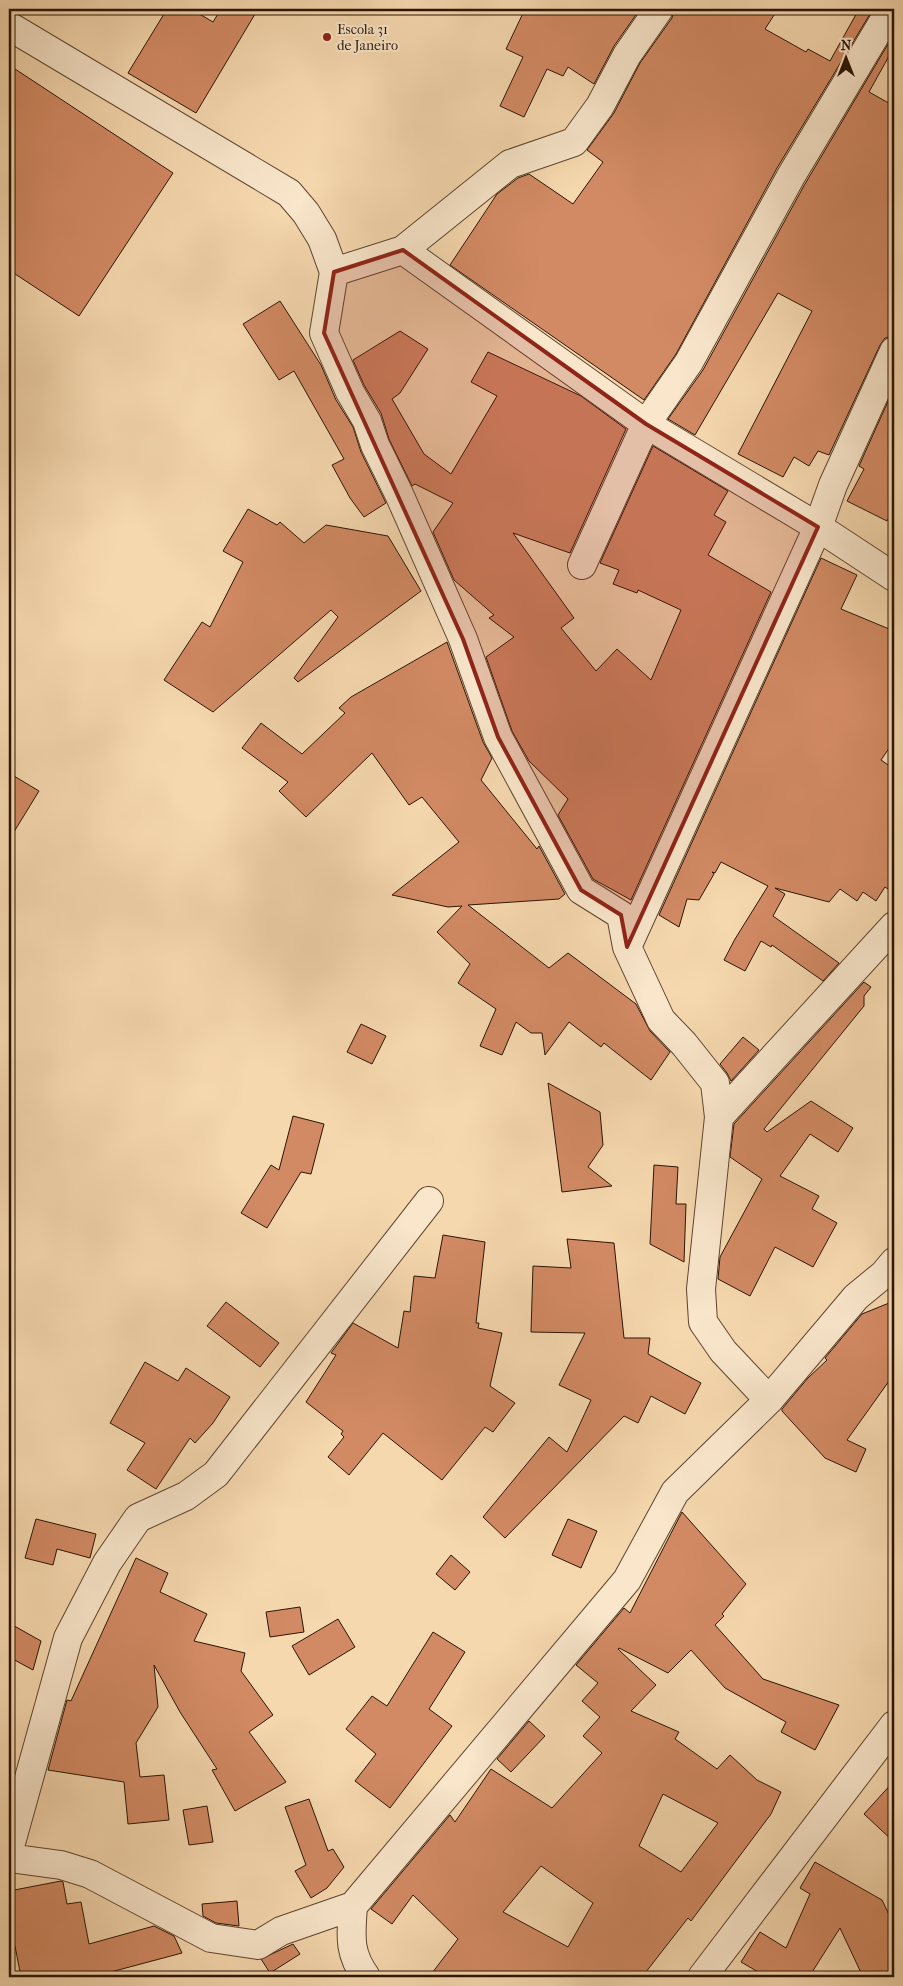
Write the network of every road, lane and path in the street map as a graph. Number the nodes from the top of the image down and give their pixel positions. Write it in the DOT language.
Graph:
graph roads {
  1 [pos="659,9"];
  2 [pos="891,9"];
  3 [pos="9,26"];
  4 [pos="403,250"];
  5 [pos="334,272"];
  6 [pos="894,351"];
  7 [pos="646,424"];
  8 [pos="818,527"];
  9 [pos="582,565"];
  10 [pos="894,577"];
  11 [pos="894,926"];
  12 [pos="627,947"];
  13 [pos="719,1116"];
  14 [pos="429,1201"];
  15 [pos="891,1272"];
  16 [pos="769,1400"];
  17 [pos="894,1725"];
  18 [pos="9,1850"];
  19 [pos="9,1858"];
  20 [pos="353,1906"];
  21 [pos="366,1977"];
  22 [pos="702,1977"];
  1 -- 4 [label="street"];
  2 -- 7 [label="street"];
  3 -- 5 [label="street"];
  4 -- 5 [label="street"];
  4 -- 7 [label="street"];
  5 -- 12 [label="street"];
  6 -- 8 [label="street"];
  7 -- 8 [label="street"];
  7 -- 9 [label="street"];
  8 -- 10 [label="street"];
  8 -- 12 [label="street"];
  11 -- 13 [label="street"];
  12 -- 13 [label="street"];
  13 -- 16 [label="street"];
  14 -- 18 [label="street"];
  15 -- 16 [label="street"];
  16 -- 20 [label="street"];
  17 -- 22 [label="street"];
  19 -- 20 [label="street"];
  20 -- 21 [label="street"];
}
